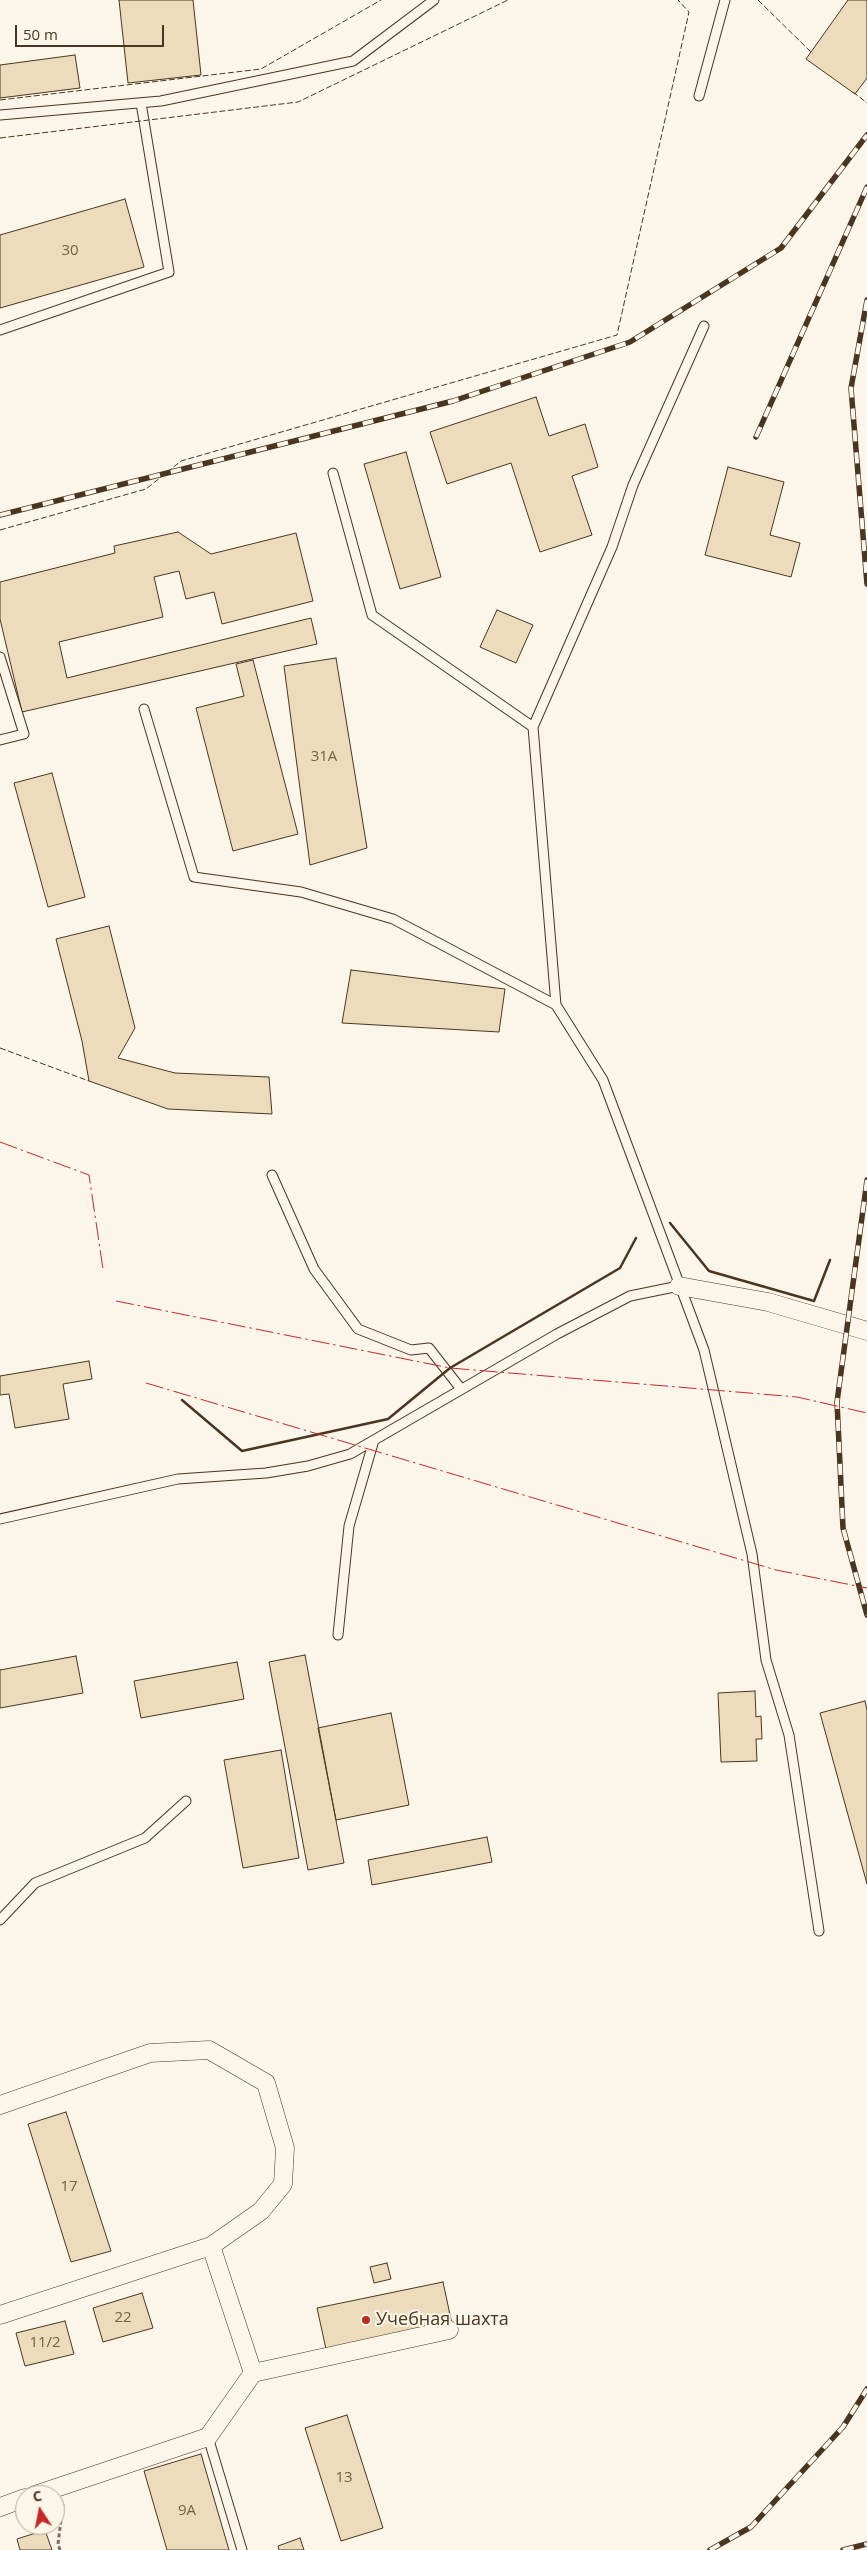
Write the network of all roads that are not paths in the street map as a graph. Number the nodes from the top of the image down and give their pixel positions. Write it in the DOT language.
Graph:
graph roads {
  1 [pos="434,0"];
  2 [pos="722,2"];
  3 [pos="699,96"];
  4 [pos="141,103"];
  5 [pos="0,115"];
  6 [pos="704,326"];
  7 [pos="0,330"];
  8 [pos="333,473"];
  9 [pos="0,657"];
  10 [pos="144,710"];
  11 [pos="533,727"];
  12 [pos="0,740"];
  13 [pos="556,1005"];
  14 [pos="272,1175"];
  15 [pos="679,1286"];
  16 [pos="867,1330"];
  17 [pos="461,1389"];
  18 [pos="374,1440"];
  19 [pos="0,1519"];
  20 [pos="338,1635"];
  21 [pos="186,1801"];
  22 [pos="0,1920"];
  23 [pos="819,1931"];
  24 [pos="0,2105"];
  25 [pos="211,2246"];
  26 [pos="0,2315"];
  27 [pos="449,2330"];
  28 [pos="253,2373"];
  29 [pos="208,2438"];
  30 [pos="65,2485"];
  31 [pos="15,2502"];
  32 [pos="0,2507"];
  33 [pos="242,2550"];
  1 -- 4 [label="lane"];
  2 -- 3 [label="lane"];
  4 -- 5 [label="lane"];
  4 -- 7 [label="lane"];
  6 -- 11 [label="lane"];
  8 -- 11 [label="lane"];
  9 -- 12 [label="lane"];
  10 -- 13 [label="lane"];
  11 -- 13 [label="lane"];
  13 -- 15 [label="lane"];
  14 -- 17 [label="lane"];
  15 -- 16 [label="street"];
  15 -- 17 [label="lane"];
  15 -- 23 [label="lane"];
  17 -- 18 [label="lane"];
  18 -- 19 [label="lane"];
  18 -- 20 [label="lane"];
  21 -- 22 [label="lane"];
  24 -- 25 [label="street"];
  25 -- 26 [label="street"];
  25 -- 28 [label="street"];
  27 -- 28 [label="street"];
  28 -- 29 [label="street"];
  29 -- 30 [label="street"];
  29 -- 33 [label="lane"];
  31 -- 32 [label="street"];
}
